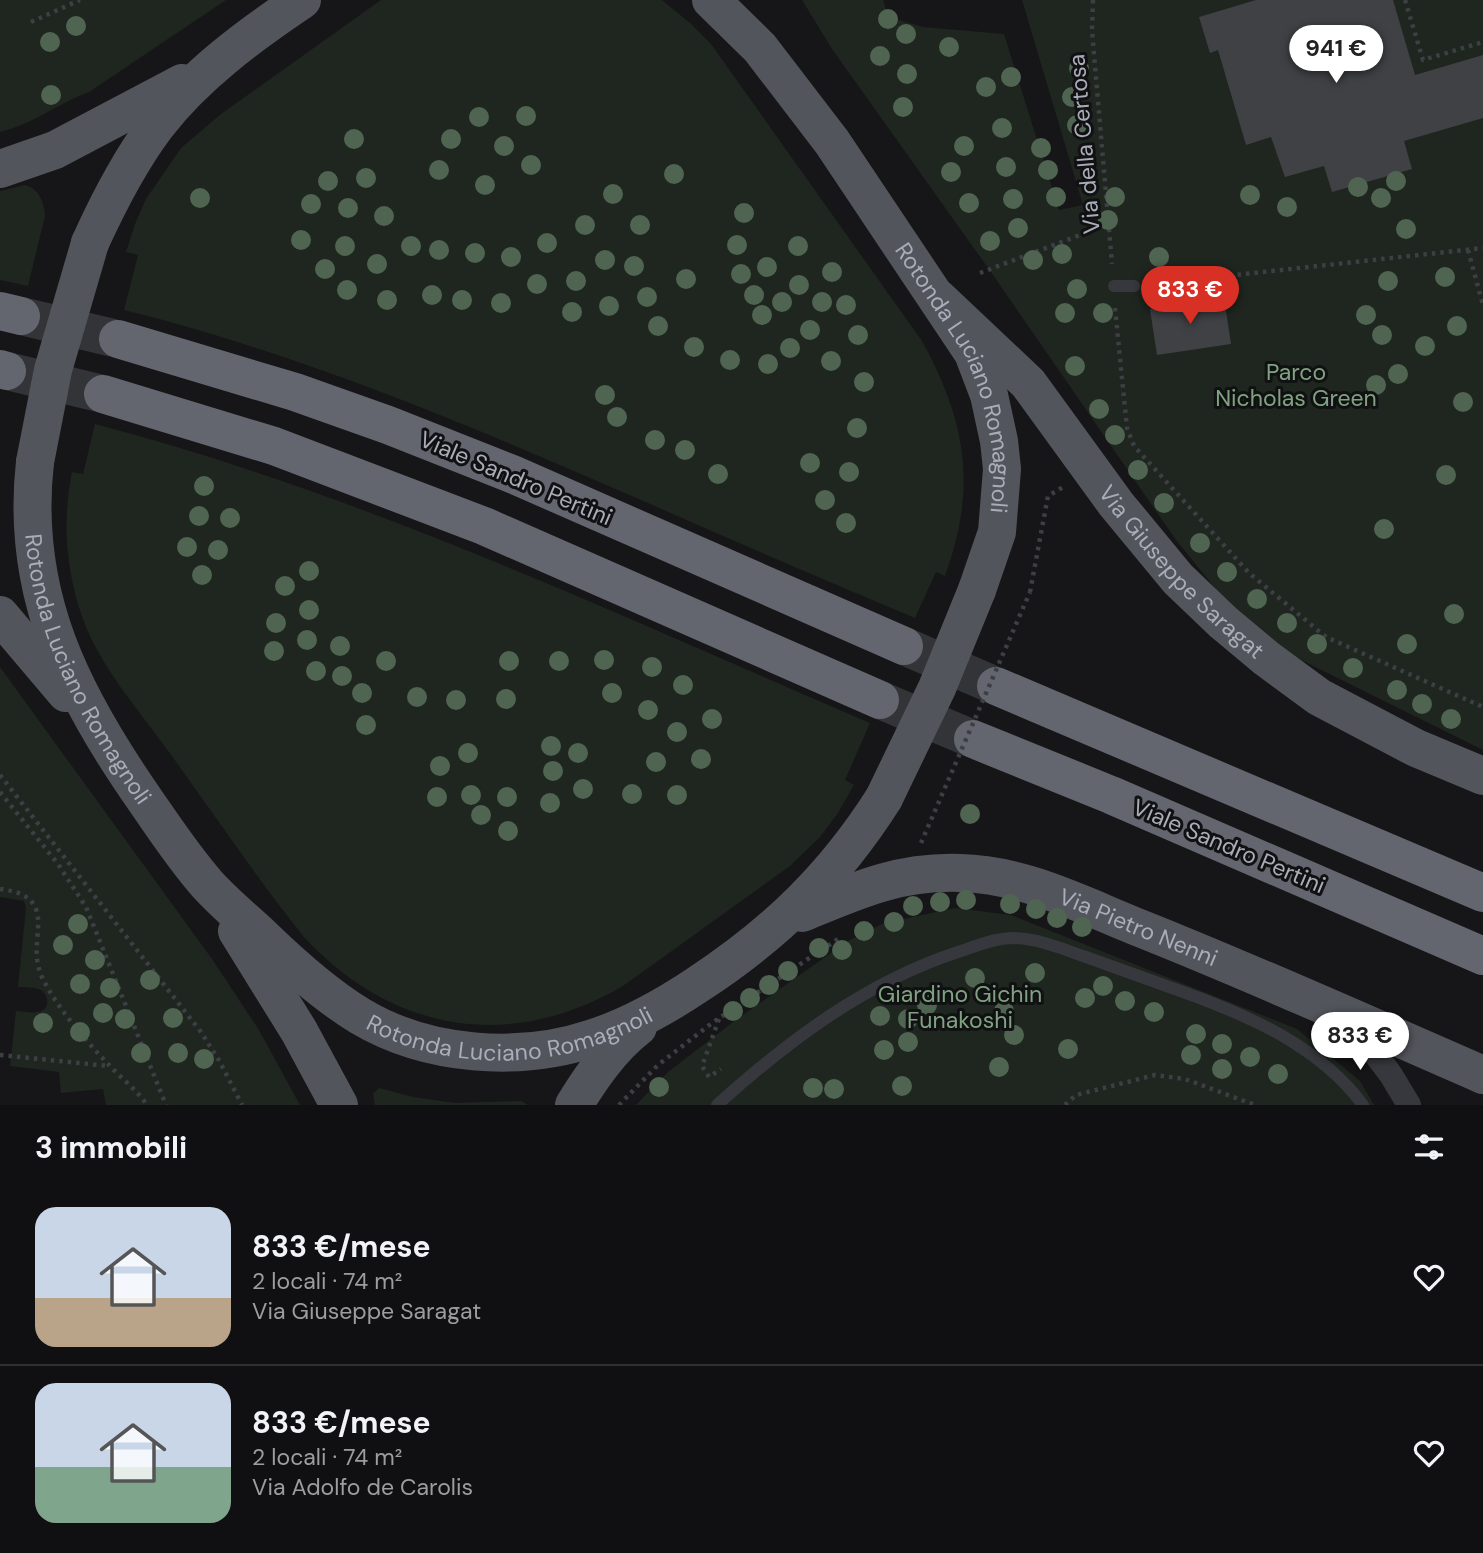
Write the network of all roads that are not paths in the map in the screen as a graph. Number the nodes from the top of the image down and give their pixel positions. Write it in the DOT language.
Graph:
graph roads {
  1 [pos="303,0"];
  2 [pos="711,0"];
  3 [pos="737,0"];
  4 [pos="760,48"];
  5 [pos="215,66"];
  6 [pos="0,169"];
  7 [pos="1114,286"];
  8 [pos="1134,286"];
  9 [pos="938,298"];
  10 [pos="118,339"];
  11 [pos="103,394"];
  12 [pos="0,615"];
  13 [pos="904,646"];
  14 [pos="996,686"];
  15 [pos="880,700"];
  16 [pos="973,739"];
  17 [pos="105,740"];
  18 [pos="1483,776"];
  19 [pos="208,885"];
  20 [pos="1483,893"];
  21 [pos="781,922"];
  22 [pos="1483,956"];
  23 [pos="668,1004"];
  24 [pos="1347,1016"];
  25 [pos="1483,1076"];
  26 [pos="339,1105"];
  27 [pos="574,1105"];
  28 [pos="718,1105"];
  29 [pos="1363,1105"];
  30 [pos="1409,1105"];
  1 -- 5 [label="main road, Rotonda Luciano Romagnoli"];
  2 -- 4 [label="main road, Rotonda Luciano Romagnoli"];
  3 -- 4 [label="main road"];
  4 -- 9 [label="main road, Rotonda Luciano Romagnoli"];
  5 -- 6 [label="main road"];
  5 -- 17 [label="main road, Rotonda Luciano Romagnoli, bridge"];
  7 -- 8 [label="lane"];
  9 -- 18 [label="main road, Via Giuseppe Saragat"];
  9 -- 21 [label="main road, Rotonda Luciano Romagnoli, bridge"];
  10 -- 13 [label="highway, Viale Sandro Pertini"];
  11 -- 15 [label="highway"];
  12 -- 17 [label="main road"];
  14 -- 20 [label="highway"];
  16 -- 22 [label="highway, Viale Sandro Pertini"];
  17 -- 19 [label="main road, Rotonda Luciano Romagnoli"];
  19 -- 23 [label="main road, Rotonda Luciano Romagnoli"];
  19 -- 26 [label="main road"];
  21 -- 23 [label="main road, Rotonda Luciano Romagnoli"];
  21 -- 24 [label="main road, Via Pietro Nenni"];
  23 -- 27 [label="main road"];
  24 -- 25 [label="main road, Via Pietro Nenni"];
  24 -- 30 [label="street"];
  28 -- 29 [label="lane"];
}
